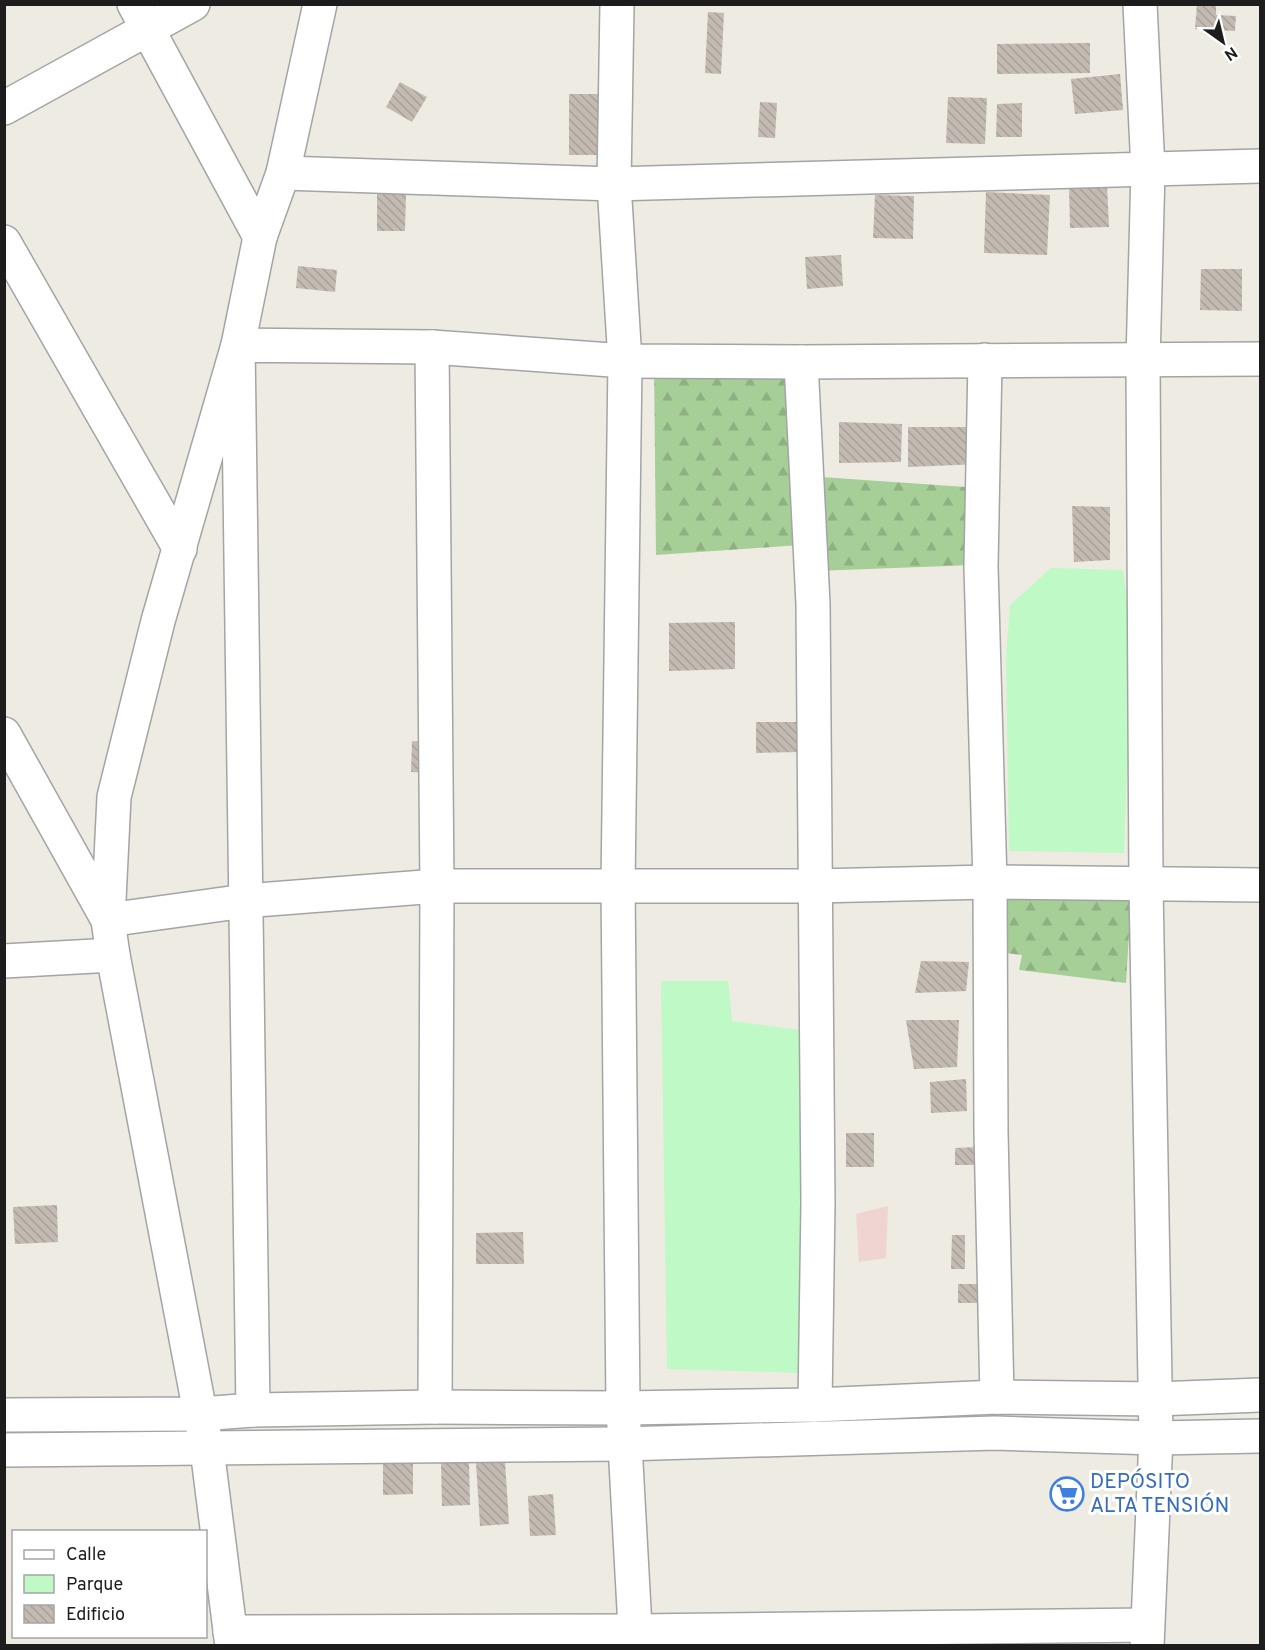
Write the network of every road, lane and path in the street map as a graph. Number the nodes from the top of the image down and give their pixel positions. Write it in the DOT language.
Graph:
graph roads {
  1 [pos="193,4"];
  2 [pos="320,4"];
  3 [pos="617,4"];
  4 [pos="1140,4"];
  5 [pos="141,17"];
  6 [pos="4,108"];
  7 [pos="1260,166"];
  8 [pos="1148,170"];
  9 [pos="283,173"];
  10 [pos="614,184"];
  11 [pos="260,237"];
  12 [pos="4,242"];
  13 [pos="238,345"];
  14 [pos="432,347"];
  15 [pos="1260,359"];
  16 [pos="985,360"];
  17 [pos="625,361"];
  18 [pos="1143,361"];
  19 [pos="801,362"];
  20 [pos="180,549"];
  21 [pos="4,734"];
  22 [pos="990,882"];
  23 [pos="618,885"];
  24 [pos="1146,885"];
  25 [pos="1260,885"];
  26 [pos="437,886"];
  27 [pos="815,886"];
  28 [pos="245,901"];
  29 [pos="108,920"];
  30 [pos="113,955"];
  31 [pos="4,962"];
  32 [pos="1260,1395"];
  33 [pos="997,1397"];
  34 [pos="1156,1399"];
  35 [pos="815,1405"];
  36 [pos="435,1407"];
  37 [pos="623,1408"];
  38 [pos="253,1410"];
  39 [pos="201,1414"];
  40 [pos="4,1415"];
  41 [pos="1260,1436"];
  42 [pos="1156,1438"];
  43 [pos="624,1444"];
  44 [pos="207,1449"];
  45 [pos="4,1450"];
  46 [pos="1147,1635"];
  47 [pos="636,1638"];
  48 [pos="231,1639"];
  1 -- 5 [label="street"];
  2 -- 9 [label="street"];
  3 -- 10 [label="street"];
  4 -- 8 [label="street"];
  5 -- 6 [label="street"];
  5 -- 11 [label="street"];
  7 -- 8 [label="street"];
  8 -- 10 [label="street"];
  8 -- 18 [label="street"];
  9 -- 10 [label="street"];
  9 -- 11 [label="street"];
  10 -- 17 [label="street"];
  11 -- 13 [label="street"];
  12 -- 20 [label="street"];
  13 -- 14 [label="street"];
  13 -- 20 [label="street"];
  13 -- 28 [label="street"];
  14 -- 17 [label="street"];
  14 -- 26 [label="street"];
  15 -- 18 [label="street"];
  16 -- 18 [label="street"];
  16 -- 19 [label="street"];
  16 -- 22 [label="street"];
  17 -- 19 [label="street"];
  17 -- 23 [label="street"];
  18 -- 24 [label="street"];
  19 -- 27 [label="street"];
  20 -- 29 [label="street"];
  21 -- 29 [label="street"];
  22 -- 24 [label="street"];
  22 -- 27 [label="street"];
  22 -- 33 [label="street"];
  23 -- 26 [label="street"];
  23 -- 27 [label="street"];
  23 -- 37 [label="street"];
  24 -- 25 [label="street"];
  24 -- 34 [label="street"];
  26 -- 28 [label="street"];
  26 -- 36 [label="street"];
  27 -- 35 [label="street"];
  28 -- 29 [label="street"];
  28 -- 38 [label="street"];
  29 -- 30 [label="street"];
  30 -- 31 [label="street"];
  30 -- 39 [label="street"];
  32 -- 34 [label="street"];
  33 -- 34 [label="street"];
  33 -- 35 [label="street"];
  34 -- 42 [label="street"];
  35 -- 37 [label="street"];
  36 -- 37 [label="street"];
  36 -- 38 [label="street"];
  37 -- 43 [label="street"];
  38 -- 39 [label="street"];
  39 -- 40 [label="street"];
  39 -- 44 [label="street"];
  41 -- 42 [label="street"];
  42 -- 43 [label="street"];
  42 -- 46 [label="street"];
  43 -- 44 [label="street"];
  43 -- 47 [label="street"];
  44 -- 45 [label="street"];
  44 -- 48 [label="street"];
  46 -- 47 [label="street"];
  47 -- 48 [label="street"];
}
